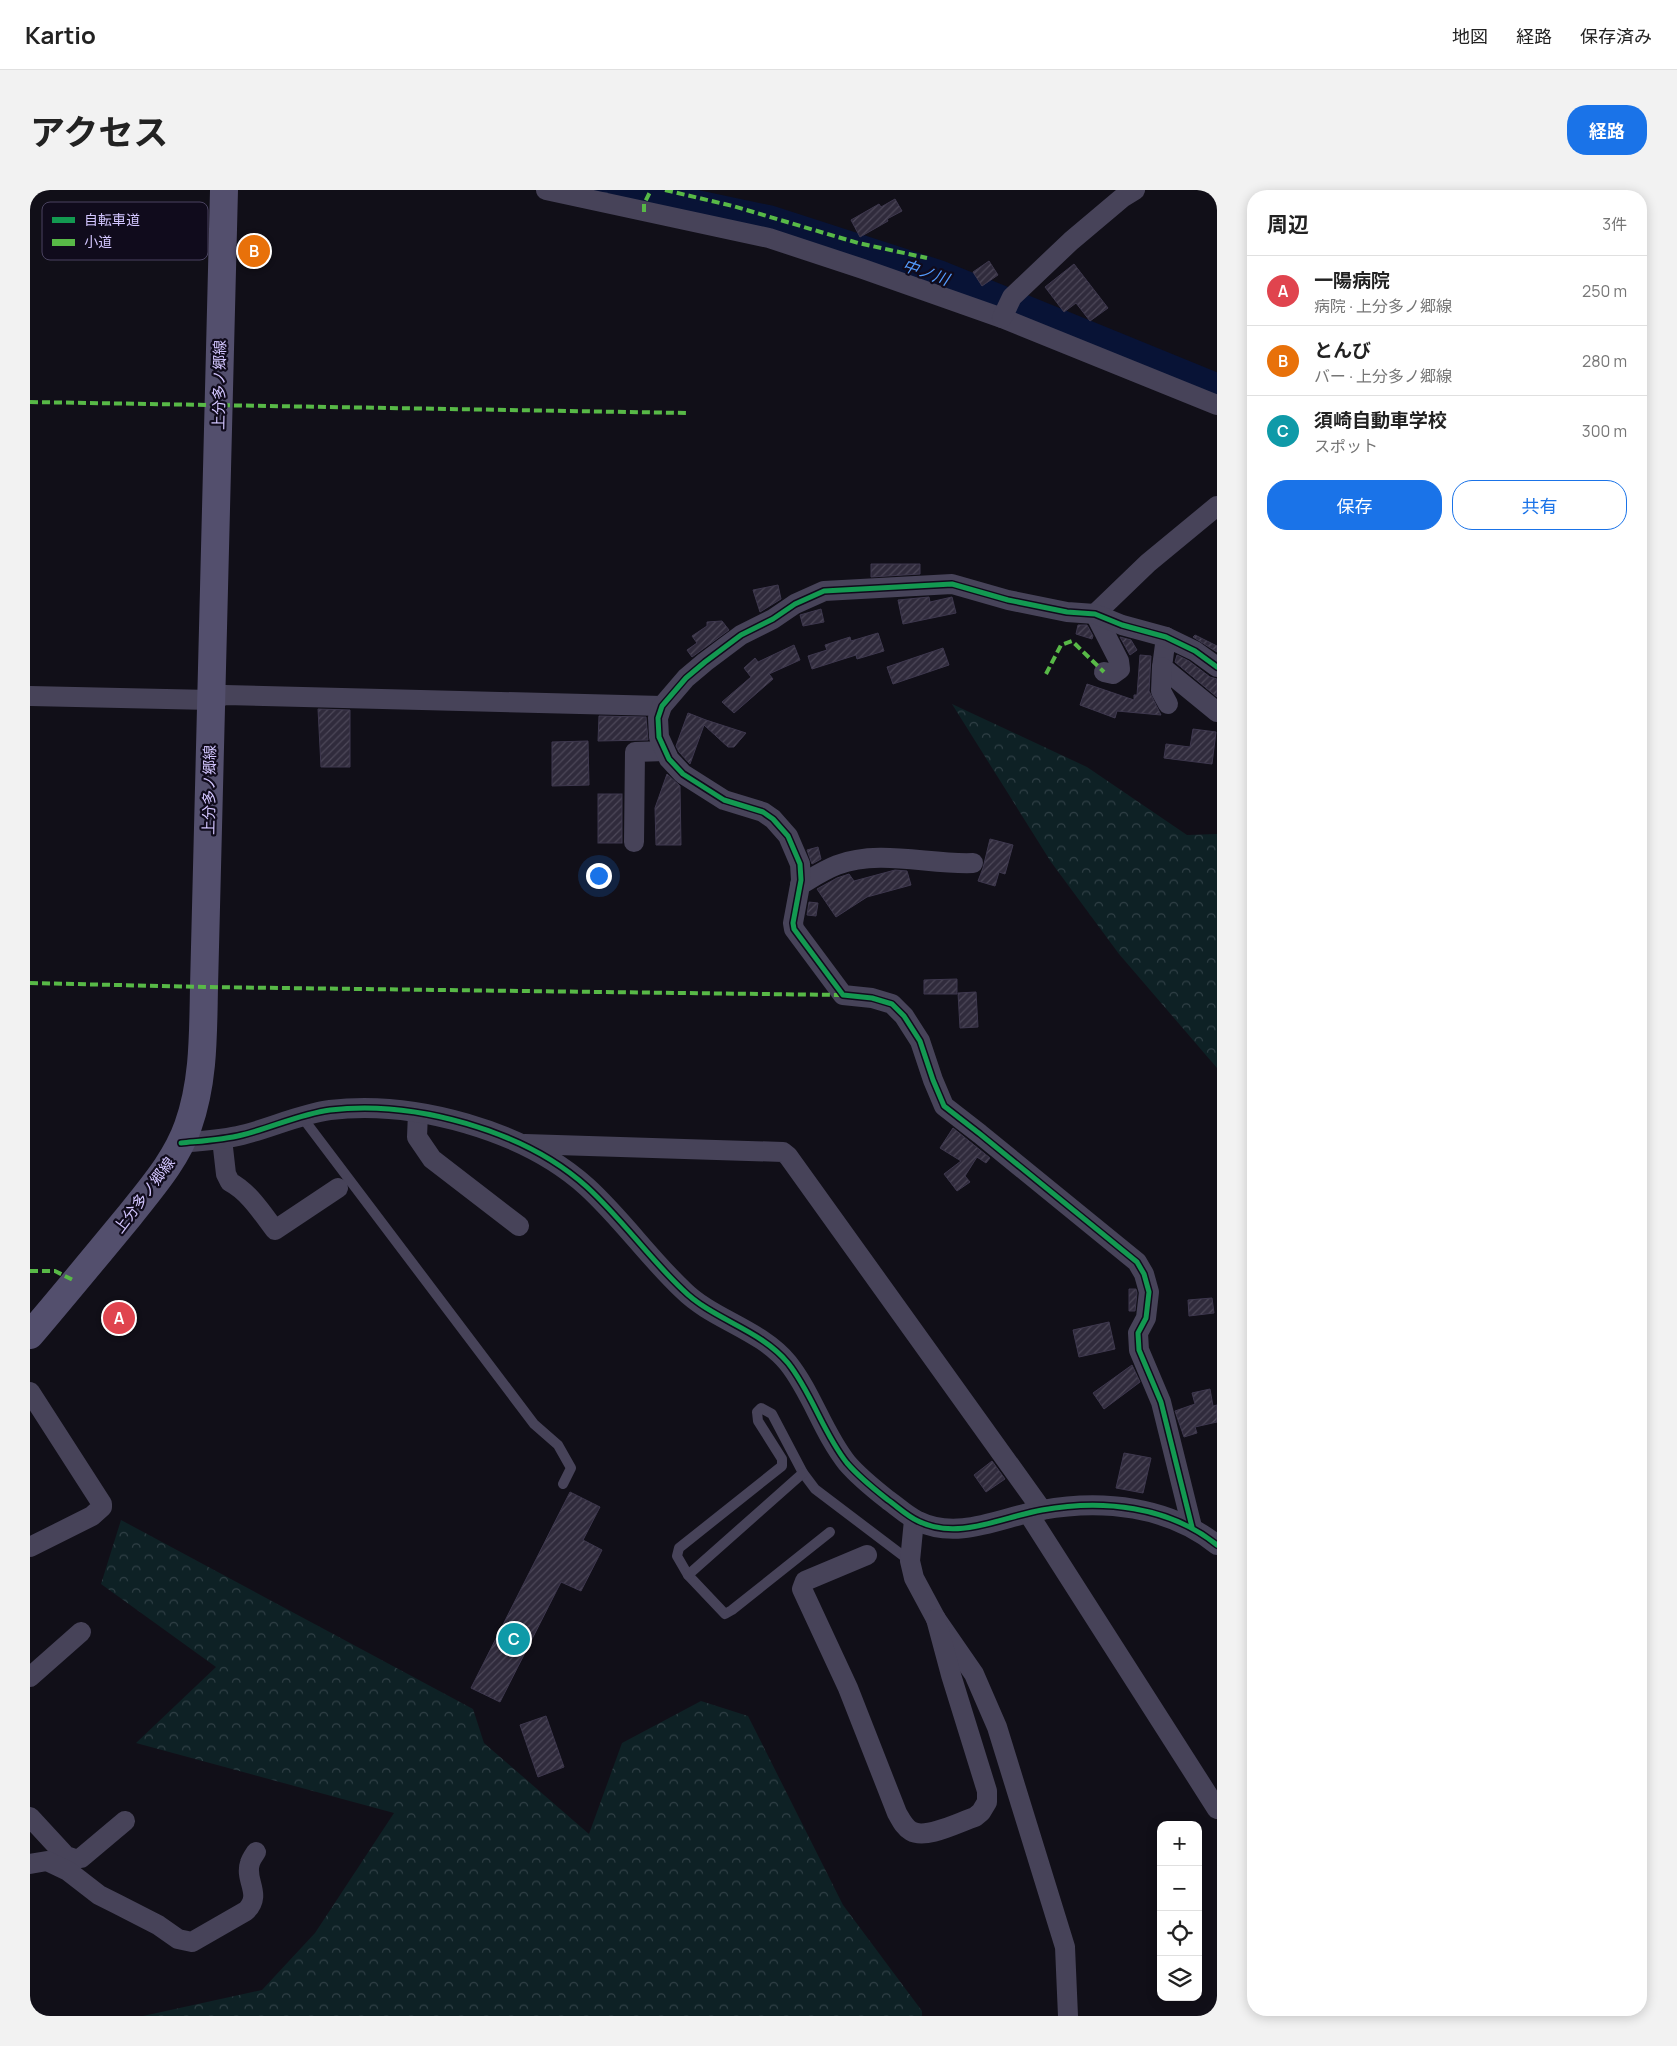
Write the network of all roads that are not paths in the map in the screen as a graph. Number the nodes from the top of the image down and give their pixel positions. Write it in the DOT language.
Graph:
graph roads {
  1 [pos="224,190"];
  2 [pos="546,190"];
  3 [pos="1135,190"];
  4 [pos="1006,308"];
  5 [pos="1217,405"];
  6 [pos="1217,506"];
  7 [pos="1095,614"];
  8 [pos="1166,637"];
  9 [pos="1217,666"];
  10 [pos="1162,667"];
  11 [pos="1104,672"];
  12 [pos="30,696"];
  13 [pos="211,700"];
  14 [pos="1168,704"];
  15 [pos="662,706"];
  16 [pos="1217,712"];
  17 [pos="665,751"];
  18 [pos="634,842"];
  19 [pos="973,863"];
  20 [pos="800,885"];
  21 [pos="418,1113"];
  22 [pos="302,1116"];
  23 [pos="222,1139"];
  24 [pos="181,1143"];
  25 [pos="520,1144"];
  26 [pos="338,1188"];
  27 [pos="519,1226"];
  28 [pos="30,1334"];
  29 [pos="30,1392"];
  30 [pos="803,1473"];
  31 [pos="563,1484"];
  32 [pos="1035,1511"];
  33 [pos="914,1520"];
  34 [pos="1192,1527"];
  35 [pos="830,1532"];
  36 [pos="1217,1545"];
  37 [pos="30,1547"];
  38 [pos="867,1555"];
  39 [pos="910,1561"];
  40 [pos="688,1575"];
  41 [pos="936,1619"];
  42 [pos="81,1632"];
  43 [pos="30,1677"];
  44 [pos="1217,1809"];
  45 [pos="30,1817"];
  46 [pos="125,1821"];
  47 [pos="256,1852"];
  48 [pos="64,1862"];
  49 [pos="30,1864"];
  50 [pos="1068,2016"];
  1 -- 13 [label="main road, 上分多ノ郷線"];
  2 -- 4 [label="street"];
  3 -- 4 [label="street"];
  4 -- 5 [label="street"];
  6 -- 7 [label="street"];
  7 -- 8 [label="street"];
  7 -- 11 [label="street"];
  7 -- 15 [label="street"];
  8 -- 9 [label="street"];
  8 -- 10 [label="street"];
  10 -- 14 [label="street"];
  10 -- 16 [label="street"];
  12 -- 13 [label="street"];
  13 -- 15 [label="street"];
  13 -- 24 [label="main road, 上分多ノ郷線"];
  15 -- 17 [label="street"];
  17 -- 18 [label="street"];
  17 -- 20 [label="street"];
  19 -- 20 [label="street"];
  20 -- 34 [label="street"];
  21 -- 22 [label="street"];
  21 -- 25 [label="street"];
  21 -- 27 [label="street"];
  22 -- 23 [label="street"];
  22 -- 31 [label="lane"];
  23 -- 24 [label="street"];
  23 -- 26 [label="street"];
  24 -- 28 [label="main road, 上分多ノ郷線"];
  25 -- 32 [label="street"];
  25 -- 33 [label="street"];
  29 -- 37 [label="street"];
  30 -- 39 [label="lane"];
  30 -- 40 [label="lane"];
  30 -- 40 [label="lane"];
  32 -- 33 [label="street"];
  32 -- 34 [label="street"];
  32 -- 44 [label="street"];
  33 -- 39 [label="street"];
  34 -- 36 [label="street"];
  35 -- 40 [label="lane"];
  38 -- 41 [label="street"];
  39 -- 41 [label="street"];
  41 -- 50 [label="street"];
  42 -- 43 [label="street"];
  45 -- 48 [label="street"];
  46 -- 48 [label="street"];
  47 -- 48 [label="street"];
  48 -- 49 [label="street"];
}
